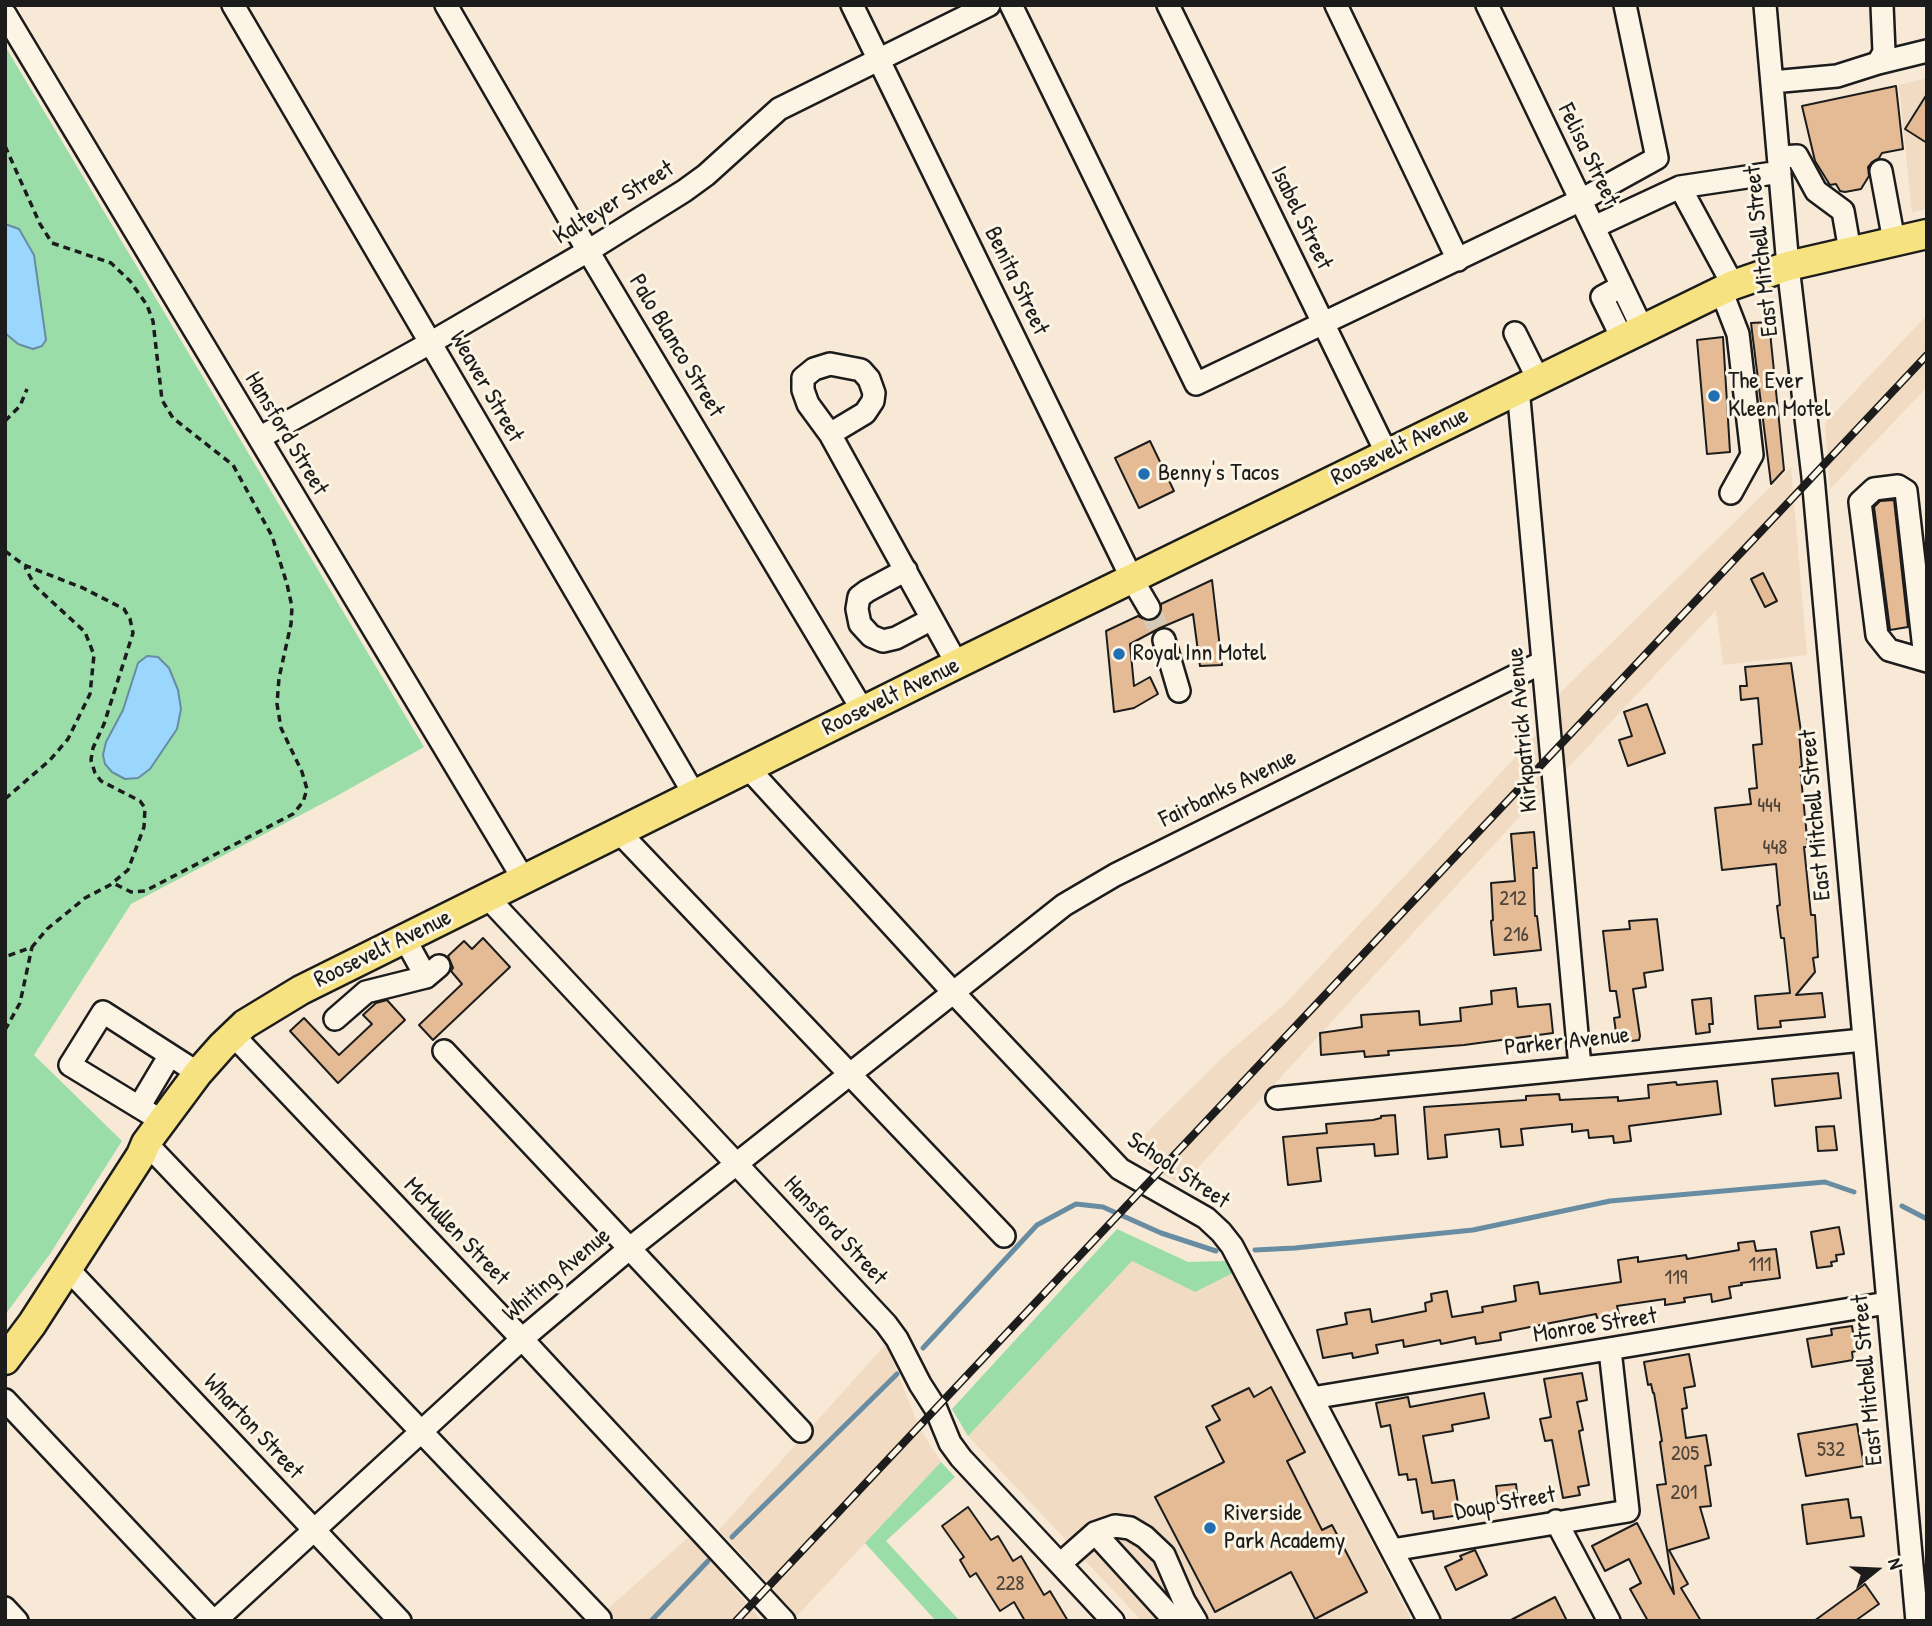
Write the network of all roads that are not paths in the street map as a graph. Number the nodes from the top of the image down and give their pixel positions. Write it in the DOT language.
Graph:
graph roads {
  1 [pos="233,5"];
  2 [pos="446,5"];
  3 [pos="852,5"];
  4 [pos="989,5"];
  5 [pos="1011,5"];
  6 [pos="1168,5"];
  7 [pos="1336,5"];
  8 [pos="1487,5"];
  9 [pos="1625,5"];
  10 [pos="1765,5"];
  11 [pos="1882,5"];
  12 [pos="5,14"];
  13 [pos="1927,51"];
  14 [pos="878,59"];
  15 [pos="1878,63"];
  16 [pos="1772,82"];
  17 [pos="1779,164"];
  18 [pos="1881,171"];
  19 [pos="1680,187"];
  20 [pos="1581,200"];
  21 [pos="1594,227"];
  22 [pos="1927,234"];
  23 [pos="1894,241"];
  24 [pos="589,251"];
  25 [pos="1850,251"];
  26 [pos="1458,260"];
  27 [pos="1788,265"];
  28 [pos="1727,288"];
  29 [pos="1323,323"];
  30 [pos="1515,333"];
  31 [pos="1632,333"];
  32 [pos="429,343"];
  33 [pos="1528,383"];
  34 [pos="830,434"];
  35 [pos="258,438"];
  36 [pos="1387,454"];
  37 [pos="1731,493"];
  38 [pos="906,570"];
  39 [pos="1132,579"];
  40 [pos="1149,608"];
  41 [pos="932,619"];
  42 [pos="1164,640"];
  43 [pos="1926,659"];
  44 [pos="1543,662"];
  45 [pos="957,664"];
  46 [pos="1179,691"];
  47 [pos="863,711"];
  48 [pos="748,768"];
  49 [pos="694,794"];
  50 [pos="619,832"];
  51 [pos="524,880"];
  52 [pos="488,898"];
  53 [pos="405,939"];
  54 [pos="953,991"];
  55 [pos="335,1018"];
  56 [pos="233,1035"];
  57 [pos="1863,1040"];
  58 [pos="444,1051"];
  59 [pos="170,1055"];
  60 [pos="1580,1067"];
  61 [pos="198,1073"];
  62 [pos="848,1074"];
  63 [pos="1277,1098"];
  64 [pos="149,1124"];
  65 [pos="737,1163"];
  66 [pos="1004,1236"];
  67 [pos="630,1248"];
  68 [pos="67,1268"];
  69 [pos="1887,1303"];
  70 [pos="522,1339"];
  71 [pos="1611,1350"];
  72 [pos="5,1360"];
  73 [pos="1312,1398"];
  74 [pos="5,1400"];
  75 [pos="421,1431"];
  76 [pos="801,1431"];
  77 [pos="1556,1521"];
  78 [pos="313,1529"];
  79 [pos="1095,1533"];
  80 [pos="1392,1550"];
  81 [pos="1060,1564"];
  82 [pos="5,1608"];
  83 [pos="600,1619"];
  84 [pos="17,1621"];
  85 [pos="214,1621"];
  86 [pos="400,1621"];
  87 [pos="785,1621"];
  88 [pos="1113,1621"];
  89 [pos="1175,1621"];
  90 [pos="1196,1621"];
  91 [pos="1429,1621"];
  92 [pos="1609,1621"];
  93 [pos="1917,1621"];
  1 -- 32 [label="street, Weaver Street"];
  2 -- 24 [label="street, Palo Blanco Street"];
  3 -- 14 [label="street, Benita Street"];
  4 -- 14 [label="street, Kalteyer Street"];
  5 -- 29 [label="street"];
  6 -- 29 [label="street, Isabel Street"];
  7 -- 26 [label="street"];
  8 -- 20 [label="street, Felisa Street"];
  9 -- 20 [label="street"];
  10 -- 16 [label="street, East Mitchell Street"];
  11 -- 15 [label="street"];
  12 -- 35 [label="street, Hansford Street"];
  13 -- 15 [label="street"];
  14 -- 24 [label="street, Kalteyer Street"];
  14 -- 39 [label="street, Benita Street"];
  15 -- 16 [label="street"];
  16 -- 17 [label="street, East Mitchell Street"];
  17 -- 19 [label="street"];
  17 -- 25 [label="street"];
  17 -- 27 [label="street, East Mitchell Street"];
  18 -- 23 [label="street"];
  19 -- 21 [label="street"];
  19 -- 28 [label="street"];
  20 -- 21 [label="street, Felisa Street"];
  20 -- 26 [label="street"];
  21 -- 31 [label="street, Felisa Street"];
  22 -- 23 [label="main road, Roosevelt Avenue"];
  23 -- 25 [label="main road, Roosevelt Avenue"];
  24 -- 32 [label="street, Kalteyer Street"];
  24 -- 47 [label="street, Palo Blanco Street"];
  25 -- 27 [label="main road, Roosevelt Avenue"];
  26 -- 29 [label="street"];
  27 -- 28 [label="main road, Roosevelt Avenue"];
  27 -- 57 [label="street, East Mitchell Street"];
  28 -- 31 [label="main road, Roosevelt Avenue"];
  28 -- 37 [label="street"];
  29 -- 36 [label="street, Isabel Street"];
  30 -- 33 [label="street"];
  31 -- 33 [label="main road, Roosevelt Avenue"];
  32 -- 35 [label="street, Kalteyer Street"];
  32 -- 49 [label="street, Weaver Street"];
  33 -- 36 [label="main road, Roosevelt Avenue"];
  33 -- 44 [label="street, Kirkpatrick Avenue"];
  34 -- 38 [label="street"];
  35 -- 51 [label="street, Hansford Street"];
  36 -- 39 [label="main road, Roosevelt Avenue"];
  38 -- 41 [label="street"];
  38 -- 41 [label="street"];
  39 -- 40 [label="street, Benita Street"];
  39 -- 45 [label="main road, Roosevelt Avenue"];
  41 -- 45 [label="street"];
  42 -- 46 [label="street"];
  43 -- 43 [label="street"];
  44 -- 54 [label="street, Fairbanks Avenue"];
  44 -- 60 [label="street, Kirkpatrick Avenue"];
  45 -- 47 [label="main road, Roosevelt Avenue"];
  47 -- 48 [label="main road, Roosevelt Avenue"];
  48 -- 49 [label="main road, Roosevelt Avenue"];
  48 -- 54 [label="street, School Street"];
  49 -- 50 [label="main road, Roosevelt Avenue"];
  50 -- 51 [label="main road, Roosevelt Avenue"];
  50 -- 62 [label="street"];
  51 -- 52 [label="main road, Roosevelt Avenue"];
  52 -- 53 [label="main road, Roosevelt Avenue"];
  52 -- 65 [label="street, Hansford Street"];
  53 -- 55 [label="street"];
  53 -- 56 [label="main road, Roosevelt Avenue"];
  54 -- 62 [label="street, Whiting Avenue"];
  54 -- 73 [label="street, School Street"];
  56 -- 61 [label="main road, Roosevelt Avenue"];
  56 -- 70 [label="street, McMullen Street"];
  57 -- 60 [label="street, Parker Avenue"];
  57 -- 69 [label="street, East Mitchell Street"];
  58 -- 67 [label="street"];
  59 -- 61 [label="street"];
  59 -- 64 [label="street"];
  59 -- 64 [label="street"];
  60 -- 63 [label="street, Parker Avenue"];
  61 -- 64 [label="main road, Roosevelt Avenue"];
  62 -- 65 [label="street, Whiting Avenue"];
  62 -- 66 [label="street"];
  64 -- 68 [label="main road, Roosevelt Avenue"];
  64 -- 75 [label="street"];
  65 -- 67 [label="street, Whiting Avenue"];
  65 -- 81 [label="street, Hansford Street"];
  67 -- 70 [label="street, Whiting Avenue"];
  67 -- 76 [label="street"];
  68 -- 72 [label="main road, Roosevelt Avenue"];
  68 -- 78 [label="street, Wharton Street"];
  69 -- 71 [label="street, Monroe Street"];
  69 -- 93 [label="street, East Mitchell Street"];
  70 -- 75 [label="street, Whiting Avenue"];
  70 -- 87 [label="street, McMullen Street"];
  71 -- 73 [label="street, Monroe Street"];
  71 -- 77 [label="street, Doup Street"];
  73 -- 80 [label="street, School Street"];
  74 -- 85 [label="street"];
  75 -- 78 [label="street, Whiting Avenue"];
  75 -- 83 [label="street"];
  77 -- 80 [label="street, Doup Street"];
  77 -- 92 [label="street"];
  78 -- 85 [label="street, Whiting Avenue"];
  78 -- 86 [label="street, Wharton Street"];
  79 -- 81 [label="street"];
  79 -- 89 [label="street"];
  79 -- 90 [label="street"];
  80 -- 91 [label="street, School Street"];
  81 -- 88 [label="street, Hansford Street"];
  82 -- 84 [label="street"];
}
